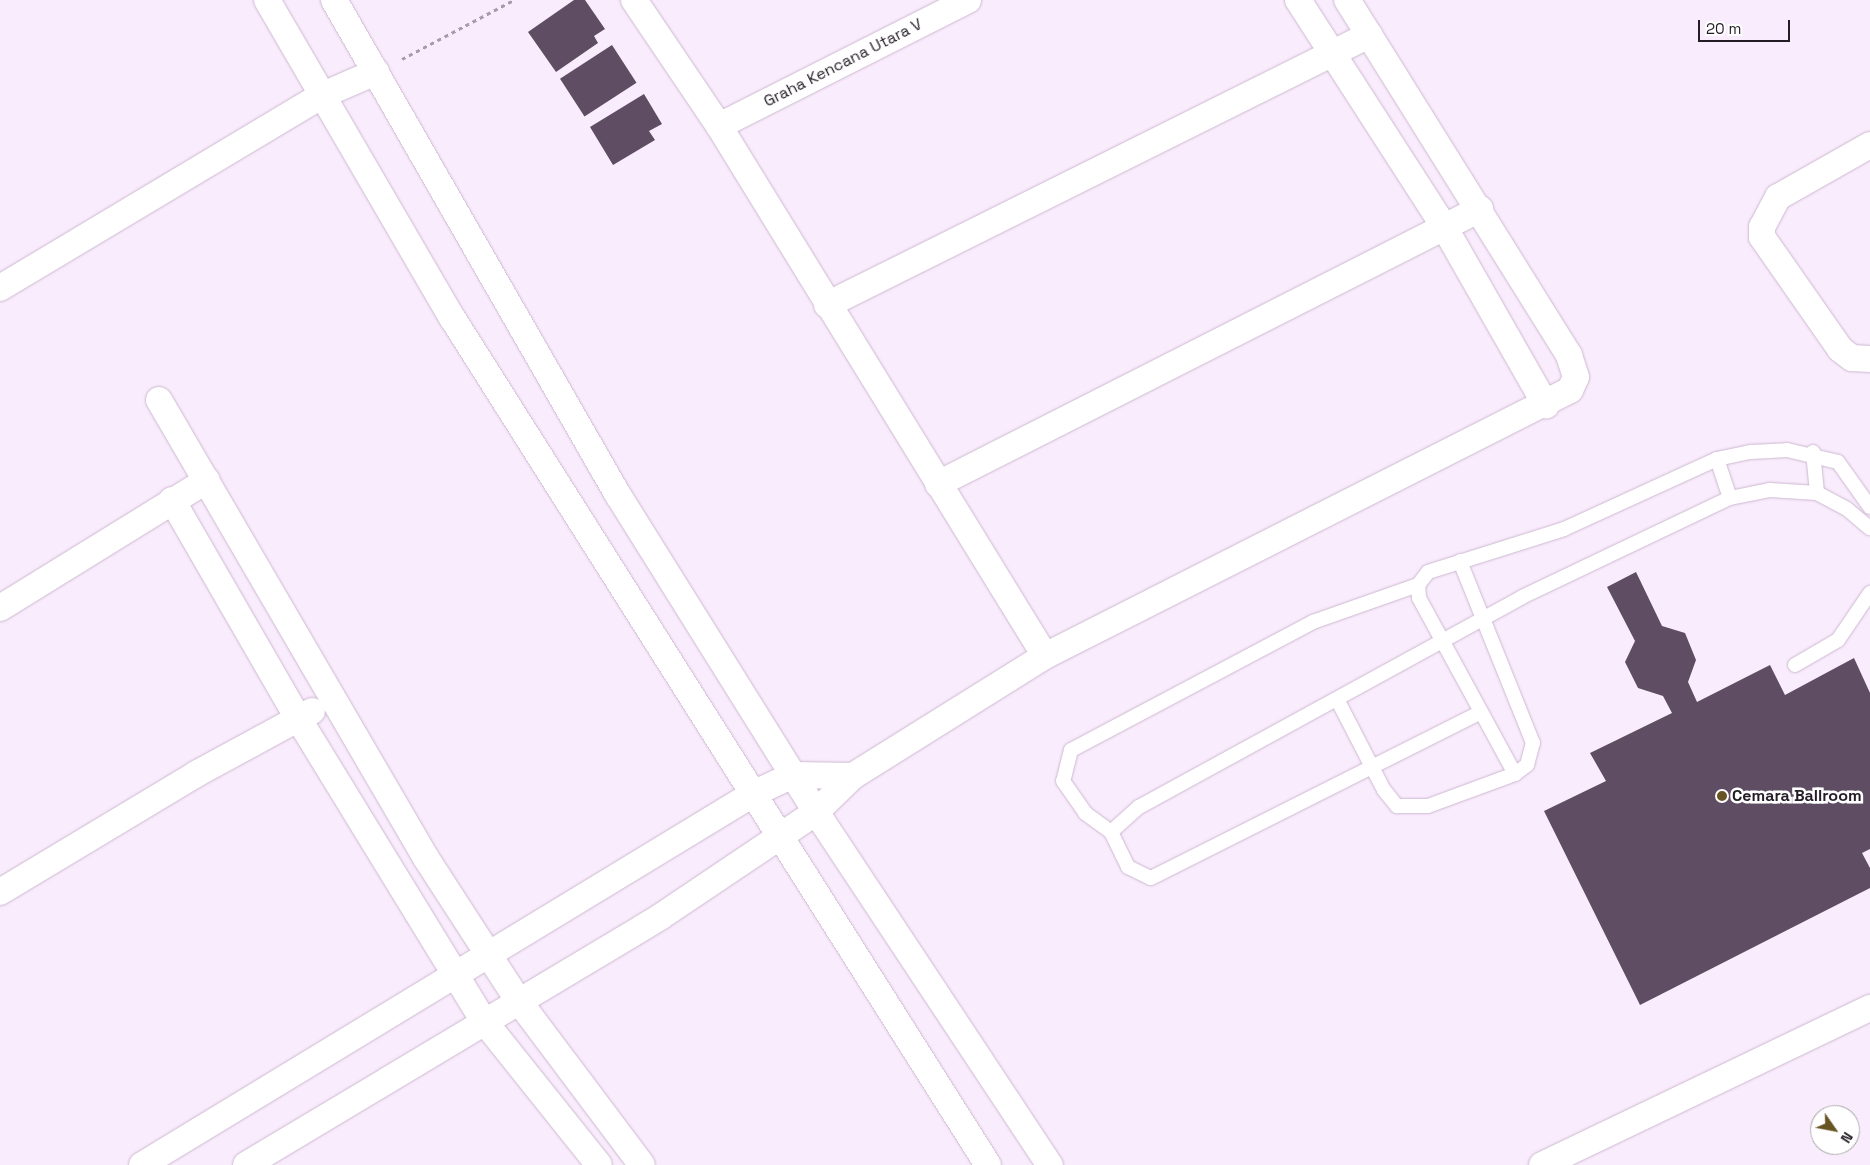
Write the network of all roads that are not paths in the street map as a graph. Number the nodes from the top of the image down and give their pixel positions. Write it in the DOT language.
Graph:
graph roads {
  1 [pos="267,0"];
  2 [pos="334,0"];
  3 [pos="634,0"];
  4 [pos="968,0"];
  5 [pos="1298,0"];
  6 [pos="1347,0"];
  7 [pos="1369,35"];
  8 [pos="1331,53"];
  9 [pos="376,72"];
  10 [pos="323,95"];
  11 [pos="719,126"];
  12 [pos="1870,145"];
  13 [pos="1480,209"];
  14 [pos="1446,230"];
  15 [pos="0,288"];
  16 [pos="827,305"];
  17 [pos="1870,359"];
  18 [pos="159,400"];
  19 [pos="1546,405"];
  20 [pos="1813,452"];
  21 [pos="1717,459"];
  22 [pos="207,480"];
  23 [pos="938,484"];
  24 [pos="1817,493"];
  25 [pos="1730,498"];
  26 [pos="172,500"];
  27 [pos="1870,507"];
  28 [pos="1868,521"];
  29 [pos="1460,561"];
  30 [pos="1418,585"];
  31 [pos="1870,593"];
  32 [pos="0,608"];
  33 [pos="1480,621"];
  34 [pos="1442,643"];
  35 [pos="1045,656"];
  36 [pos="1795,665"];
  37 [pos="330,701"];
  38 [pos="1338,701"];
  39 [pos="1481,712"];
  40 [pos="298,718"];
  41 [pos="1372,766"];
  42 [pos="1515,774"];
  43 [pos="793,775"];
  44 [pos="853,776"];
  45 [pos="753,794"];
  46 [pos="816,812"];
  47 [pos="1111,832"];
  48 [pos="781,835"];
  49 [pos="426,858"];
  50 [pos="393,877"];
  51 [pos="0,892"];
  52 [pos="490,954"];
  53 [pos="456,972"];
  54 [pos="518,1000"];
  55 [pos="1870,1008"];
  56 [pos="484,1021"];
  57 [pos="142,1165"];
  58 [pos="246,1165"];
  59 [pos="599,1165"];
  60 [pos="642,1165"];
  61 [pos="988,1165"];
  62 [pos="1050,1165"];
  63 [pos="1542,1165"];
  1 -- 10 [label="street"];
  2 -- 9 [label="street"];
  3 -- 11 [label="street"];
  4 -- 11 [label="street, Graha Kencana Utara V"];
  5 -- 8 [label="street"];
  6 -- 7 [label="street"];
  7 -- 8 [label="street"];
  7 -- 13 [label="street"];
  8 -- 14 [label="street"];
  8 -- 16 [label="street"];
  9 -- 10 [label="street"];
  9 -- 43 [label="street"];
  10 -- 15 [label="street"];
  10 -- 45 [label="street"];
  11 -- 16 [label="street"];
  12 -- 17 [label="street"];
  13 -- 14 [label="street"];
  13 -- 19 [label="street"];
  14 -- 19 [label="street"];
  14 -- 23 [label="street"];
  16 -- 23 [label="street"];
  18 -- 22 [label="street"];
  19 -- 35 [label="street"];
  20 -- 21 [label="lane"];
  20 -- 24 [label="lane"];
  20 -- 27 [label="lane"];
  21 -- 25 [label="lane"];
  21 -- 29 [label="lane"];
  22 -- 26 [label="street"];
  22 -- 37 [label="street"];
  23 -- 35 [label="street"];
  24 -- 25 [label="lane"];
  24 -- 28 [label="lane"];
  25 -- 33 [label="lane"];
  26 -- 32 [label="street"];
  26 -- 40 [label="street"];
  29 -- 30 [label="lane"];
  29 -- 33 [label="lane"];
  30 -- 34 [label="lane"];
  30 -- 47 [label="lane"];
  31 -- 36 [label="lane"];
  33 -- 34 [label="lane"];
  33 -- 42 [label="lane"];
  34 -- 38 [label="lane"];
  34 -- 39 [label="lane"];
  35 -- 44 [label="street"];
  37 -- 40 [label="street"];
  37 -- 49 [label="street"];
  38 -- 41 [label="lane"];
  38 -- 47 [label="lane"];
  39 -- 41 [label="lane"];
  39 -- 42 [label="lane"];
  40 -- 50 [label="street"];
  40 -- 51 [label="street"];
  41 -- 42 [label="lane"];
  41 -- 47 [label="lane"];
  43 -- 44 [label="street"];
  43 -- 45 [label="street"];
  43 -- 46 [label="street"];
  44 -- 46 [label="street"];
  45 -- 48 [label="street"];
  45 -- 52 [label="street"];
  46 -- 48 [label="street"];
  46 -- 62 [label="street"];
  48 -- 54 [label="street"];
  48 -- 61 [label="street"];
  49 -- 50 [label="street"];
  49 -- 52 [label="street"];
  50 -- 53 [label="street"];
  52 -- 53 [label="street"];
  52 -- 54 [label="street"];
  53 -- 56 [label="street"];
  53 -- 57 [label="street"];
  54 -- 56 [label="street"];
  54 -- 60 [label="street"];
  55 -- 63 [label="street"];
  56 -- 58 [label="street"];
  56 -- 59 [label="street"];
}
